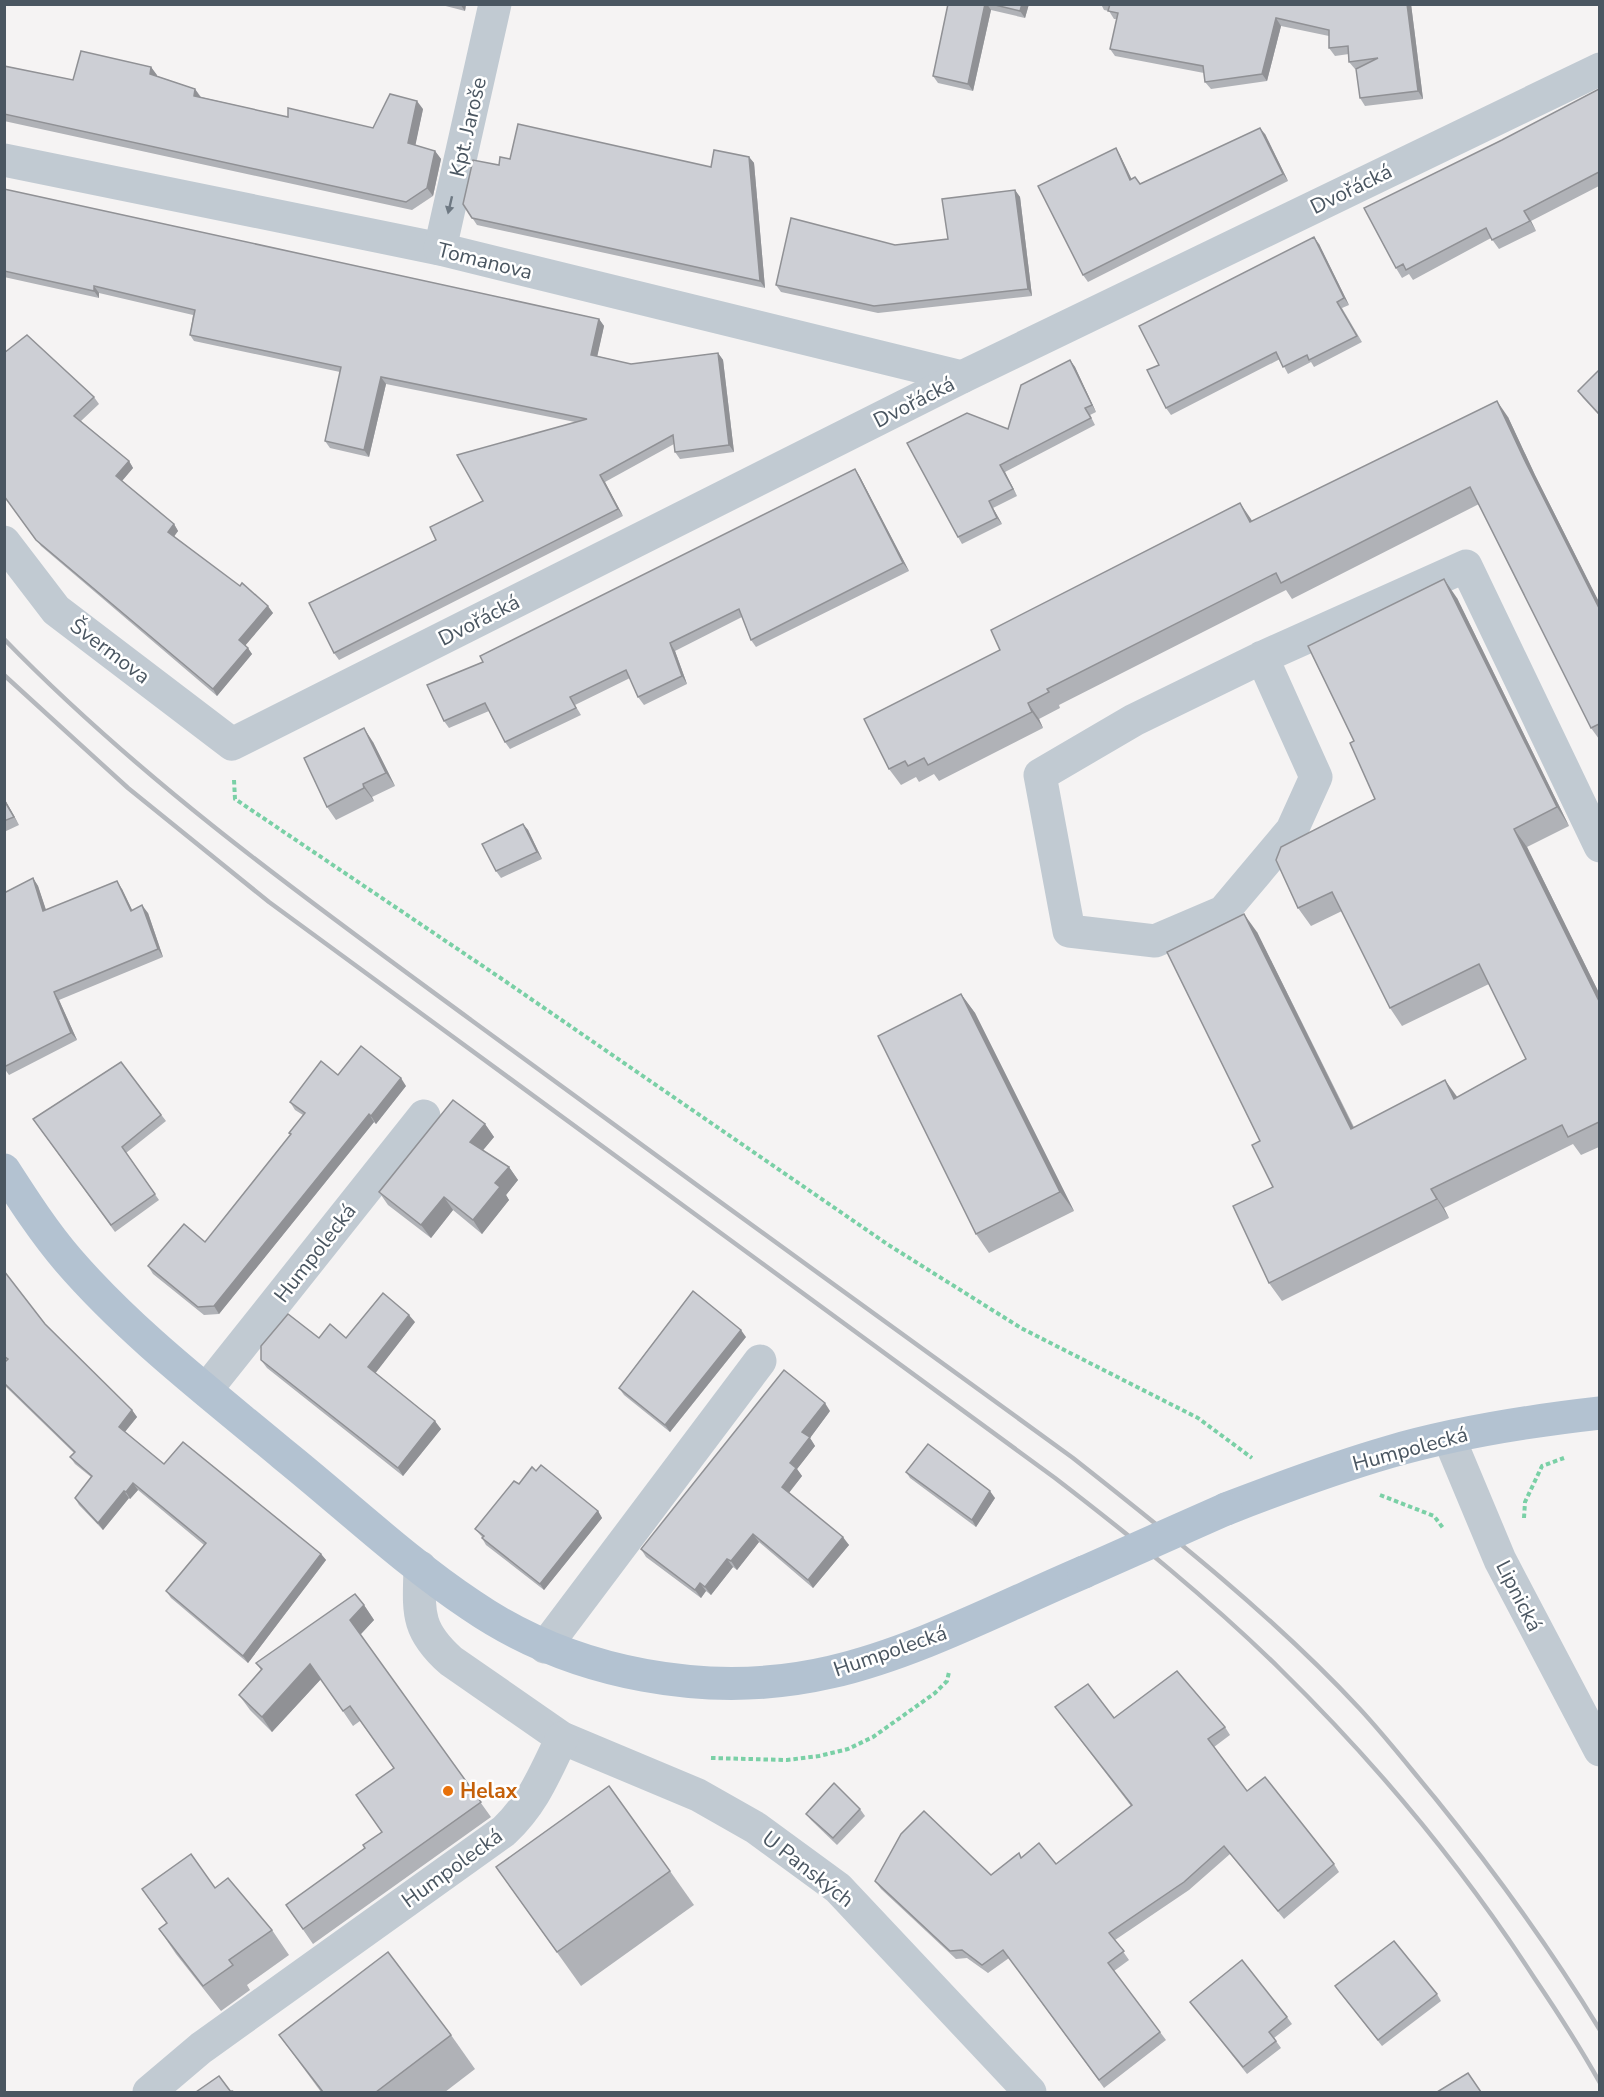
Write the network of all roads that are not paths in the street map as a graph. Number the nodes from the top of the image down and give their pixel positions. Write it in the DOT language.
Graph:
graph roads {
  1 [pos="495,4"];
  2 [pos="1599,69"];
  3 [pos="4,160"];
  4 [pos="440,249"];
  5 [pos="963,377"];
  6 [pos="4,542"];
  7 [pos="1262,657"];
  8 [pos="232,744"];
  9 [pos="1599,846"];
  10 [pos="424,1116"];
  11 [pos="4,1170"];
  12 [pos="760,1360"];
  13 [pos="206,1390"];
  14 [pos="1599,1413"];
  15 [pos="1449,1438"];
  16 [pos="420,1567"];
  17 [pos="545,1647"];
  18 [pos="562,1738"];
  19 [pos="1599,1750"];
  20 [pos="149,2092"];
  21 [pos="1030,2092"];
  1 -- 4 [label="street, Kpt. Jaroše, one-way"];
  2 -- 5 [label="street, Dvořácká"];
  3 -- 4 [label="street, Tomanova"];
  4 -- 5 [label="street, Tomanova"];
  5 -- 8 [label="street, Dvořácká"];
  6 -- 8 [label="street, Švermova"];
  7 -- 7 [label="street"];
  7 -- 9 [label="street"];
  10 -- 13 [label="street, Humpolecká"];
  11 -- 13 [label="main road, Humpolecká"];
  12 -- 17 [label="street"];
  13 -- 16 [label="main road, Humpolecká"];
  14 -- 15 [label="main road, Humpolecká"];
  15 -- 17 [label="main road, Humpolecká, bridge"];
  15 -- 19 [label="street, Lipnická"];
  16 -- 17 [label="main road, Humpolecká"];
  16 -- 18 [label="street"];
  18 -- 20 [label="street, Humpolecká"];
  18 -- 21 [label="street, U Panských"];
}
